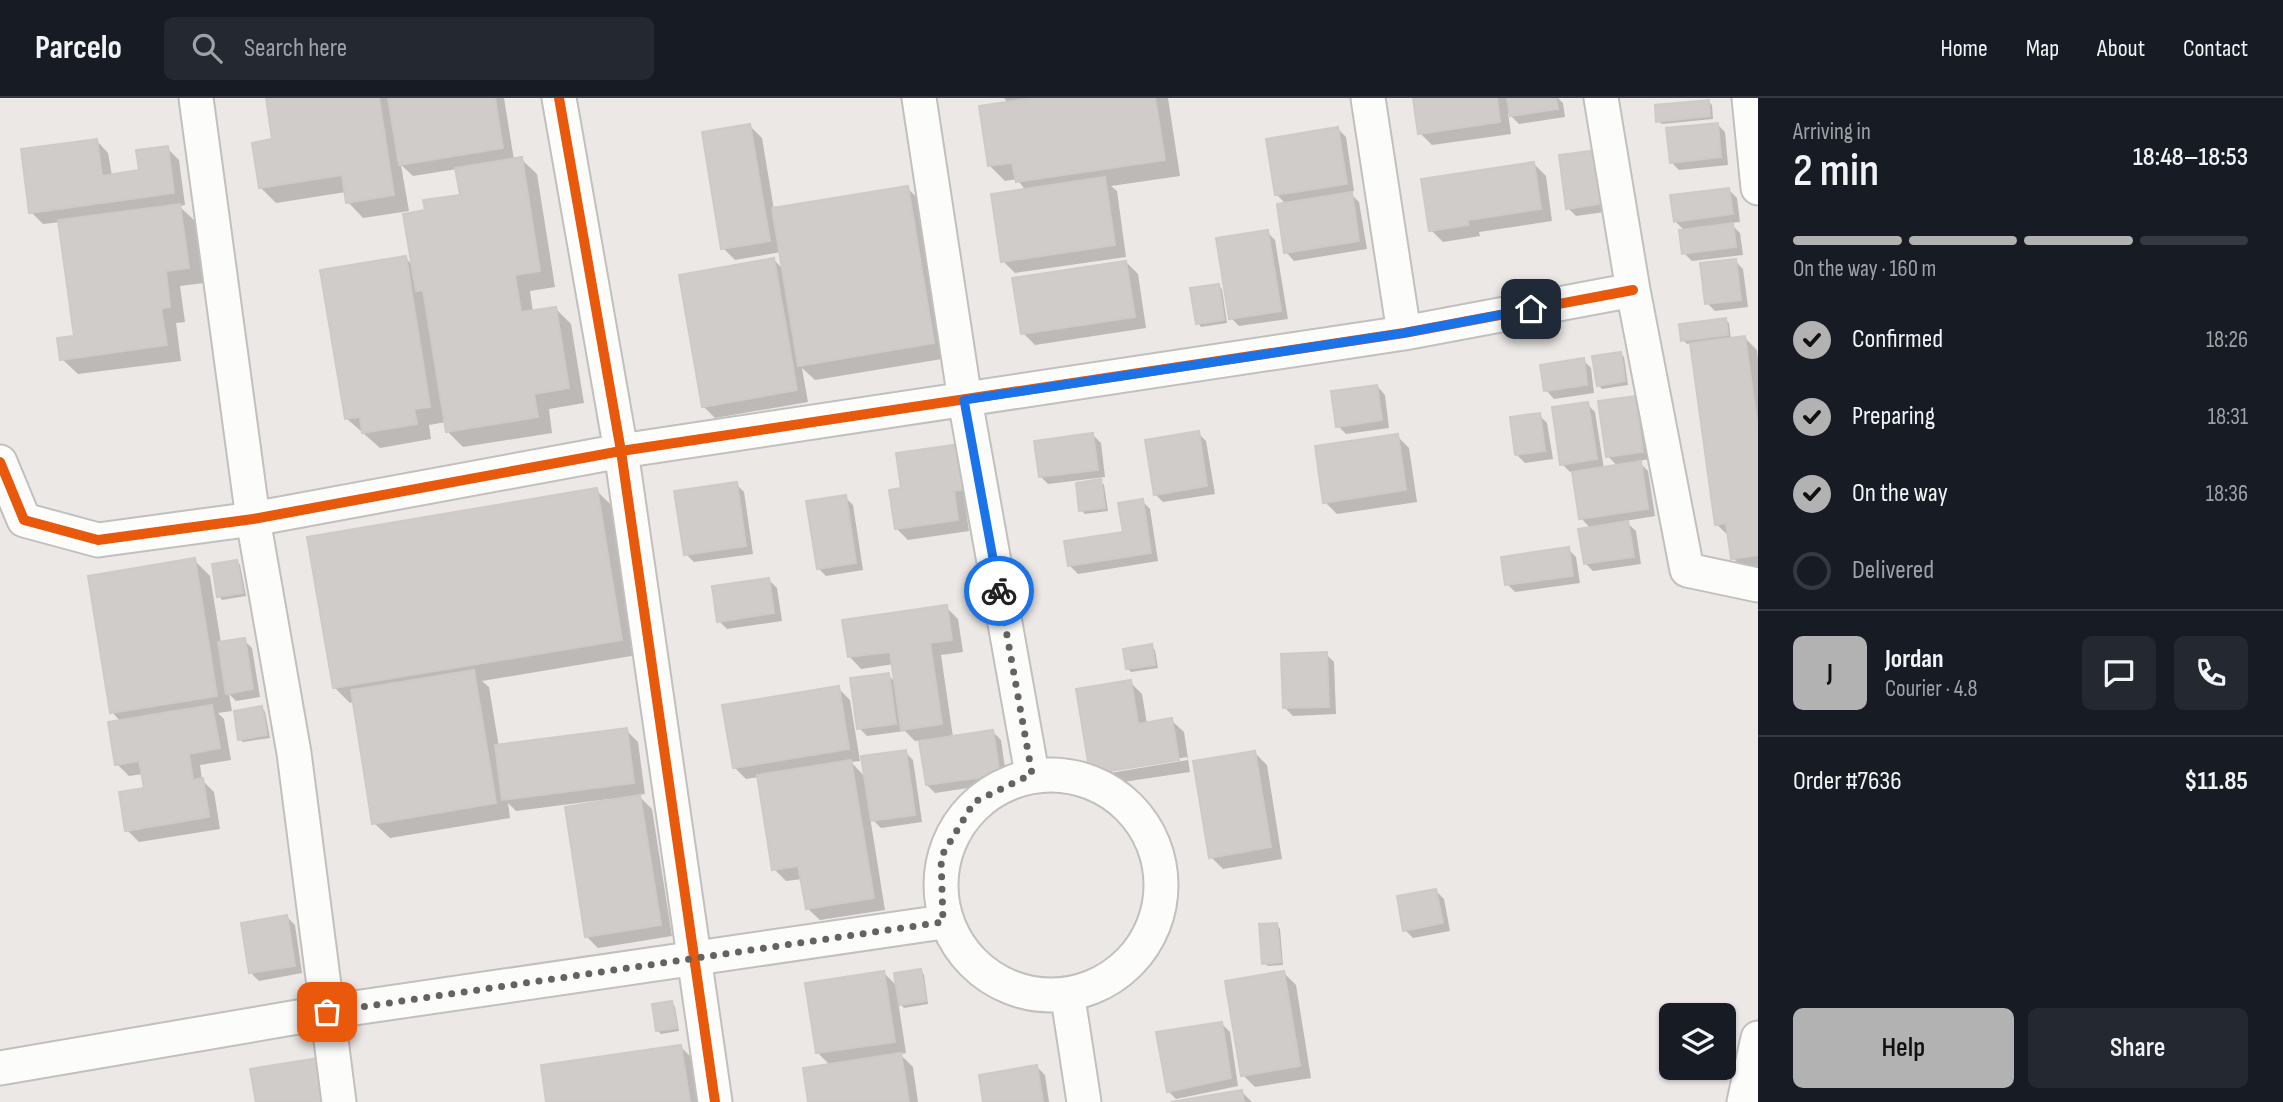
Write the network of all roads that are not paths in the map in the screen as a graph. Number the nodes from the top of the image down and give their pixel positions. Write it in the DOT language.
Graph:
graph roads {
  1 [pos="196,98"];
  2 [pos="559,98"];
  3 [pos="919,98"];
  4 [pos="1368,98"];
  5 [pos="1601,98"];
  6 [pos="1749,98"];
  7 [pos="1758,188"];
  8 [pos="1633,290"];
  9 [pos="1404,333"];
  10 [pos="964,400"];
  11 [pos="621,452"];
  12 [pos="0,463"];
  13 [pos="253,519"];
  14 [pos="1758,585"];
  15 [pos="1032,774"];
  16 [pos="943,922"];
  17 [pos="694,958"];
  18 [pos="1068,998"];
  19 [pos="327,1012"];
  20 [pos="1758,1038"];
  21 [pos="0,1068"];
  22 [pos="340,1102"];
  23 [pos="715,1102"];
  24 [pos="1084,1102"];
  25 [pos="1744,1102"];
  1 -- 13 [label="street"];
  2 -- 11 [label="street"];
  3 -- 10 [label="street"];
  4 -- 9 [label="street"];
  5 -- 8 [label="street"];
  6 -- 7 [label="street"];
  8 -- 9 [label="street"];
  8 -- 14 [label="street"];
  9 -- 10 [label="street"];
  10 -- 11 [label="street"];
  10 -- 15 [label="street"];
  11 -- 13 [label="street"];
  11 -- 17 [label="street"];
  12 -- 13 [label="street"];
  13 -- 19 [label="street"];
  15 -- 16 [label="street"];
  15 -- 18 [label="street"];
  16 -- 17 [label="street"];
  16 -- 18 [label="street"];
  17 -- 19 [label="street"];
  17 -- 23 [label="street"];
  18 -- 24 [label="street"];
  19 -- 21 [label="street"];
  19 -- 22 [label="street"];
  20 -- 25 [label="street"];
}
